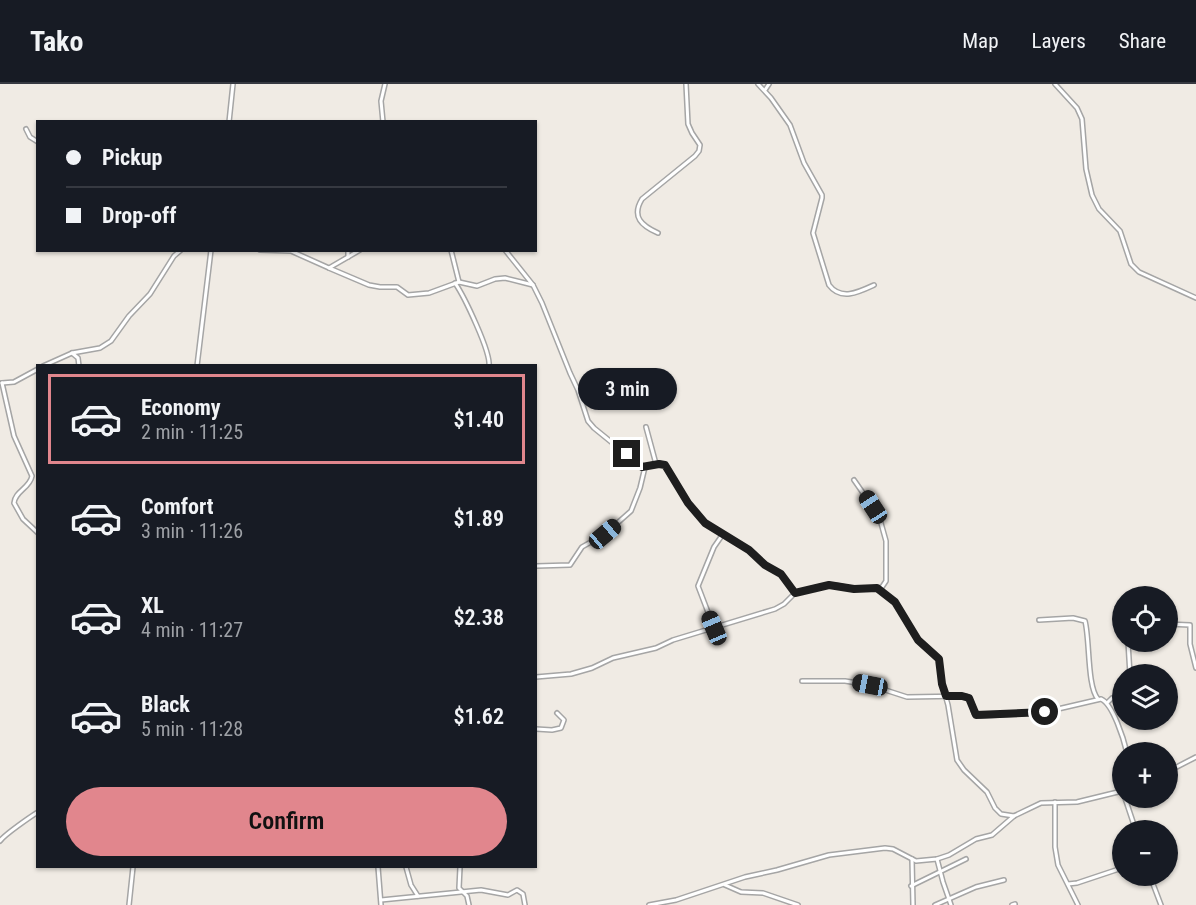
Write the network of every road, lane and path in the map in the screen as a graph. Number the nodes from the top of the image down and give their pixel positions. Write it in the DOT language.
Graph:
graph roads {
  1 [pos="233,84"];
  2 [pos="386,84"];
  3 [pos="686,84"];
  4 [pos="758,84"];
  5 [pos="769,84"];
  6 [pos="1055,84"];
  7 [pos="765,90"];
  8 [pos="229,119"];
  9 [pos="383,120"];
  10 [pos="26,129"];
  11 [pos="36,141"];
  12 [pos="658,233"];
  13 [pos="179,252"];
  14 [pos="211,252"];
  15 [pos="293,252"];
  16 [pos="348,252"];
  17 [pos="357,252"];
  18 [pos="452,252"];
  19 [pos="507,252"];
  20 [pos="348,257"];
  21 [pos="329,268"];
  22 [pos="457,282"];
  23 [pos="533,285"];
  24 [pos="874,285"];
  25 [pos="1196,298"];
  26 [pos="72,353"];
  27 [pos="47,364"];
  28 [pos="79,364"];
  29 [pos="197,364"];
  30 [pos="489,364"];
  31 [pos="36,370"];
  32 [pos="1,382"];
  33 [pos="646,428"];
  34 [pos="656,464"];
  35 [pos="645,467"];
  36 [pos="854,480"];
  37 [pos="36,531"];
  38 [pos="723,534"];
  39 [pos="537,566"];
  40 [pos="877,588"];
  41 [pos="795,593"];
  42 [pos="1039,620"];
  43 [pos="1178,624"];
  44 [pos="714,628"];
  45 [pos="1196,668"];
  46 [pos="537,677"];
  47 [pos="802,681"];
  48 [pos="946,696"];
  49 [pos="1112,698"];
  50 [pos="1098,699"];
  51 [pos="1108,702"];
  52 [pos="557,713"];
  53 [pos="537,729"];
  54 [pos="1124,742"];
  55 [pos="1196,758"];
  56 [pos="1178,767"];
  57 [pos="1112,793"];
  58 [pos="1055,802"];
  59 [pos="36,814"];
  60 [pos="1014,816"];
  61 [pos="0,841"];
  62 [pos="912,859"];
  63 [pos="937,859"];
  64 [pos="966,860"];
  65 [pos="133,868"];
  66 [pos="378,868"];
  67 [pos="406,868"];
  68 [pos="460,868"];
  69 [pos="1112,871"];
  70 [pos="940,872"];
  71 [pos="1004,880"];
  72 [pos="1068,884"];
  73 [pos="724,885"];
  74 [pos="911,886"];
  75 [pos="1154,886"];
  76 [pos="463,892"];
  77 [pos="418,896"];
  78 [pos="949,899"];
  79 [pos="381,903"];
  80 [pos="129,905"];
  81 [pos="469,905"];
  82 [pos="525,905"];
  83 [pos="649,905"];
  84 [pos="798,905"];
  85 [pos="913,905"];
  86 [pos="936,905"];
  87 [pos="951,905"];
  88 [pos="1078,905"];
  89 [pos="1161,905"];
  1 -- 8 [label="street"];
  2 -- 9 [label="street"];
  3 -- 12 [label="street"];
  4 -- 7 [label="street"];
  5 -- 7 [label="street"];
  6 -- 25 [label="street"];
  7 -- 24 [label="street"];
  10 -- 11 [label="street"];
  13 -- 26 [label="street"];
  14 -- 29 [label="street"];
  15 -- 21 [label="street"];
  16 -- 20 [label="street"];
  17 -- 20 [label="street"];
  18 -- 22 [label="street"];
  19 -- 23 [label="street"];
  20 -- 21 [label="street"];
  21 -- 22 [label="street"];
  22 -- 23 [label="street"];
  22 -- 30 [label="street"];
  23 -- 35 [label="street"];
  26 -- 27 [label="street"];
  26 -- 28 [label="street"];
  31 -- 32 [label="street"];
  32 -- 37 [label="street"];
  33 -- 34 [label="street"];
  34 -- 35 [label="street"];
  34 -- 38 [label="street"];
  35 -- 39 [label="street"];
  36 -- 40 [label="street"];
  38 -- 41 [label="street"];
  38 -- 44 [label="street"];
  40 -- 41 [label="street"];
  40 -- 48 [label="street"];
  41 -- 44 [label="street"];
  42 -- 50 [label="street"];
  43 -- 45 [label="street"];
  44 -- 46 [label="street"];
  47 -- 48 [label="street"];
  48 -- 50 [label="street"];
  48 -- 60 [label="street"];
  49 -- 51 [label="street"];
  50 -- 51 [label="street"];
  51 -- 54 [label="street"];
  52 -- 53 [label="street"];
  55 -- 56 [label="street"];
  57 -- 58 [label="street"];
  58 -- 60 [label="street"];
  58 -- 72 [label="street"];
  59 -- 61 [label="street"];
  60 -- 63 [label="street"];
  62 -- 63 [label="street"];
  62 -- 73 [label="street"];
  62 -- 74 [label="street"];
  63 -- 70 [label="street"];
  64 -- 70 [label="street"];
  65 -- 80 [label="street"];
  66 -- 79 [label="street"];
  67 -- 77 [label="street"];
  68 -- 76 [label="street"];
  69 -- 72 [label="street"];
  70 -- 74 [label="street"];
  70 -- 78 [label="street"];
  71 -- 78 [label="street"];
  72 -- 88 [label="street"];
  73 -- 83 [label="street"];
  73 -- 84 [label="street"];
  74 -- 85 [label="street"];
  75 -- 89 [label="street"];
  76 -- 77 [label="street"];
  76 -- 81 [label="street"];
  76 -- 82 [label="street"];
  77 -- 79 [label="street"];
  78 -- 86 [label="street"];
  78 -- 87 [label="street"];
}
